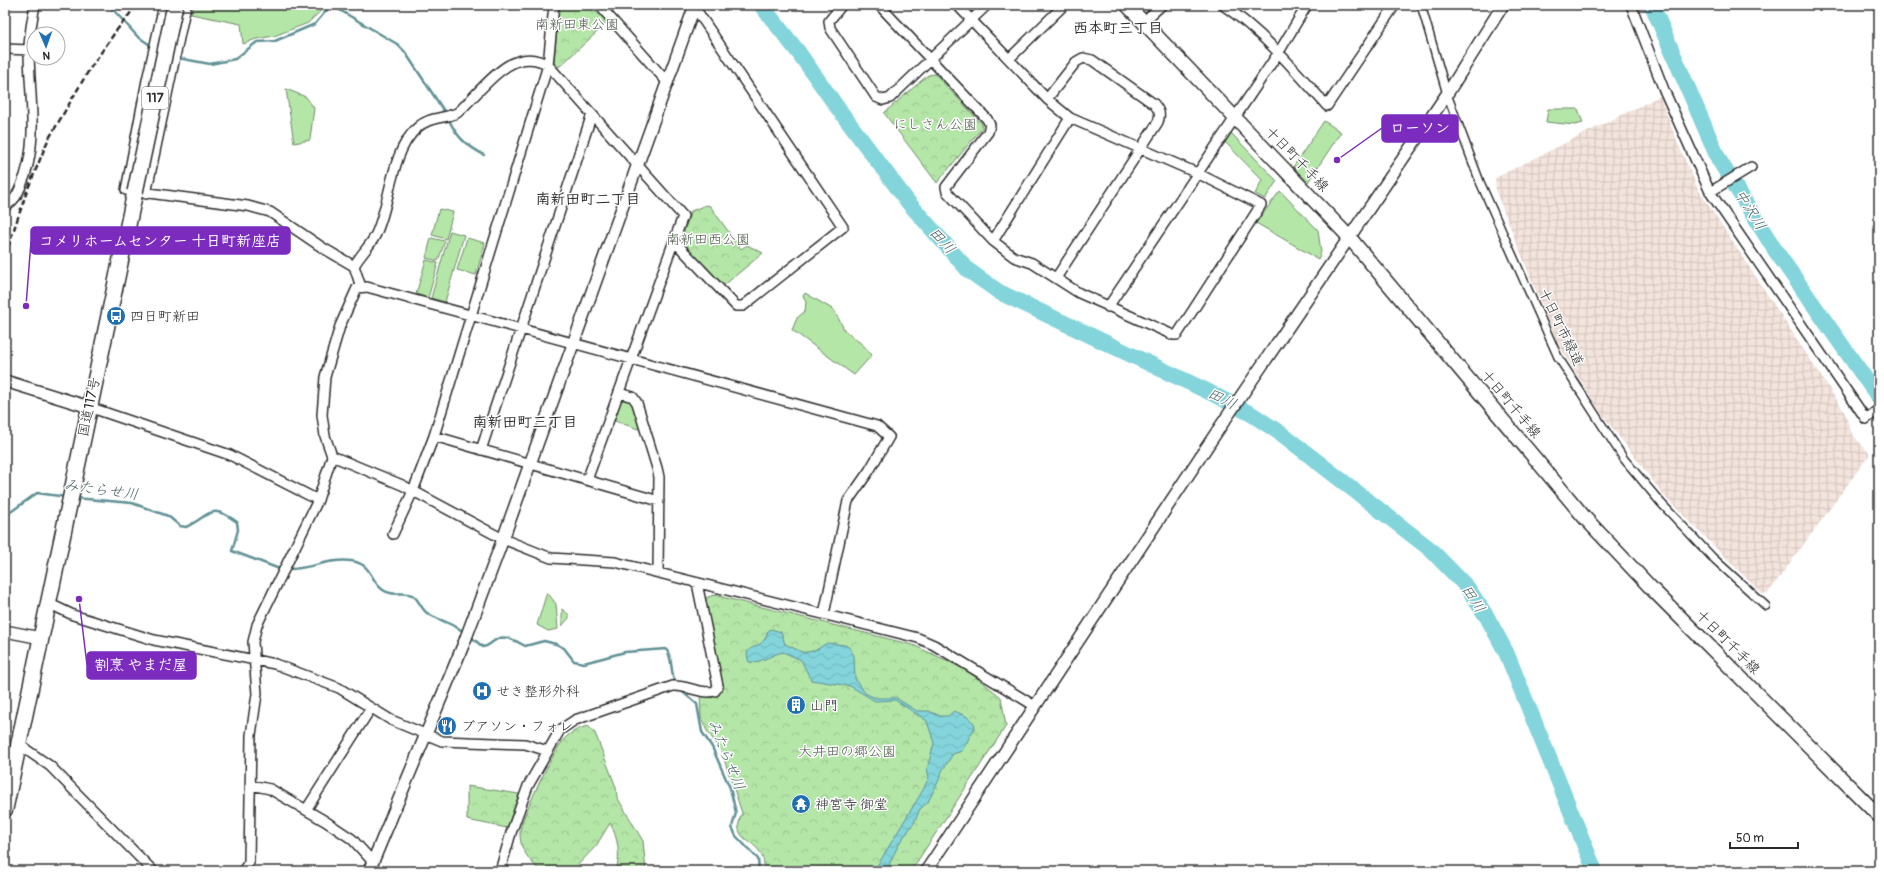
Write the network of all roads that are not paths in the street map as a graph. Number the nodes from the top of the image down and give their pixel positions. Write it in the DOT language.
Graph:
graph roads {
  1 [pos="35,5"];
  2 [pos="164,5"];
  3 [pos="175,5"];
  4 [pos="186,5"];
  5 [pos="554,5"];
  6 [pos="599,5"];
  7 [pos="842,5"];
  8 [pos="879,5"];
  9 [pos="957,5"];
  10 [pos="987,5"];
  11 [pos="1064,5"];
  12 [pos="1127,5"];
  13 [pos="1162,5"];
  14 [pos="1223,5"];
  15 [pos="1307,5"];
  16 [pos="1394,5"];
  17 [pos="1421,5"];
  18 [pos="1503,5"];
  19 [pos="1631,5"];
  20 [pos="694,6"];
  21 [pos="971,20"];
  22 [pos="1143,22"];
  23 [pos="159,24"];
  24 [pos="31,26"];
  25 [pos="181,28"];
  26 [pos="5,49"];
  27 [pos="26,50"];
  28 [pos="1279,52"];
  29 [pos="1009,59"];
  30 [pos="930,60"];
  31 [pos="548,65"];
  32 [pos="30,66"];
  33 [pos="668,83"];
  34 [pos="1447,94"];
  35 [pos="1047,99"];
  36 [pos="592,114"];
  37 [pos="1234,117"];
  38 [pos="1070,118"];
  39 [pos="1140,149"];
  40 [pos="639,166"];
  41 [pos="1749,170"];
  42 [pos="1197,173"];
  43 [pos="1713,190"];
  44 [pos="141,193"];
  45 [pos="5,204"];
  46 [pos="1349,236"];
  47 [pos="674,241"];
  48 [pos="992,241"];
  49 [pos="354,266"];
  50 [pos="1056,278"];
  51 [pos="361,287"];
  52 [pos="1108,306"];
  53 [pos="470,315"];
  54 [pos="521,329"];
  55 [pos="574,344"];
  56 [pos="631,360"];
  57 [pos="5,381"];
  58 [pos="619,393"];
  59 [pos="89,407"];
  60 [pos="1876,411"];
  61 [pos="434,436"];
  62 [pos="481,450"];
  63 [pos="332,456"];
  64 [pos="530,464"];
  65 [pos="587,480"];
  66 [pos="413,491"];
  67 [pos="318,500"];
  68 [pos="659,501"];
  69 [pos="394,534"];
  70 [pos="503,539"];
  71 [pos="658,572"];
  72 [pos="697,583"];
  73 [pos="48,602"];
  74 [pos="1766,606"];
  75 [pos="824,614"];
  76 [pos="5,631"];
  77 [pos="41,638"];
  78 [pos="254,659"];
  79 [pos="1035,706"];
  80 [pos="370,708"];
  81 [pos="425,735"];
  82 [pos="18,744"];
  83 [pos="548,751"];
  84 [pos="251,785"];
  85 [pos="5,809"];
  86 [pos="306,810"];
  87 [pos="1879,816"];
  88 [pos="371,866"];
  89 [pos="153,871"];
  90 [pos="243,871"];
  91 [pos="500,871"];
  92 [pos="926,871"];
  1 -- 24 [label="street"];
  2 -- 23 [label="street"];
  3 -- 44 [label="highway, 国道117号 / 117, bridge"];
  4 -- 25 [label="street"];
  5 -- 31 [label="street"];
  6 -- 33 [label="street"];
  7 -- 30 [label="street"];
  8 -- 30 [label="street"];
  9 -- 21 [label="street"];
  10 -- 21 [label="street"];
  11 -- 29 [label="street"];
  12 -- 22 [label="main road, 十日町千手線"];
  13 -- 22 [label="street"];
  14 -- 28 [label="street"];
  15 -- 28 [label="street"];
  16 -- 28 [label="street"];
  17 -- 34 [label="street, 十日町市緑道"];
  18 -- 34 [label="street"];
  19 -- 43 [label="street"];
  20 -- 33 [label="street"];
  20 -- 47 [label="street"];
  21 -- 29 [label="street"];
  21 -- 30 [label="street"];
  22 -- 37 [label="main road, 十日町千手線"];
  23 -- 25 [label="street"];
  23 -- 44 [label="street"];
  25 -- 44 [label="street"];
  26 -- 27 [label="street"];
  28 -- 37 [label="street"];
  29 -- 35 [label="street"];
  30 -- 48 [label="street"];
  31 -- 36 [label="street"];
  31 -- 49 [label="street"];
  31 -- 53 [label="street"];
  32 -- 45 [label="street"];
  33 -- 40 [label="street"];
  34 -- 46 [label="street"];
  34 -- 74 [label="street, 十日町市緑道"];
  35 -- 38 [label="street"];
  35 -- 39 [label="street"];
  36 -- 40 [label="street"];
  36 -- 54 [label="street"];
  37 -- 42 [label="street"];
  37 -- 46 [label="main road, 十日町千手線"];
  38 -- 39 [label="street"];
  38 -- 48 [label="street"];
  39 -- 42 [label="street"];
  39 -- 50 [label="street"];
  40 -- 47 [label="street"];
  40 -- 55 [label="street"];
  41 -- 43 [label="street"];
  42 -- 52 [label="street"];
  42 -- 52 [label="street"];
  43 -- 60 [label="street"];
  44 -- 49 [label="street"];
  44 -- 59 [label="highway, 国道117号 / 117"];
  46 -- 79 [label="street"];
  46 -- 87 [label="main road, 十日町千手線"];
  47 -- 56 [label="street"];
  48 -- 50 [label="street"];
  49 -- 51 [label="street"];
  50 -- 52 [label="street"];
  51 -- 53 [label="street"];
  51 -- 63 [label="street"];
  53 -- 54 [label="street"];
  53 -- 61 [label="street"];
  54 -- 55 [label="street"];
  54 -- 62 [label="street"];
  55 -- 56 [label="street"];
  55 -- 64 [label="street"];
  56 -- 58 [label="street"];
  56 -- 75 [label="street"];
  57 -- 59 [label="street"];
  58 -- 65 [label="street"];
  58 -- 68 [label="street"];
  59 -- 67 [label="street"];
  59 -- 73 [label="highway, 国道117号 / 117"];
  61 -- 62 [label="street"];
  61 -- 66 [label="street"];
  62 -- 64 [label="street"];
  63 -- 66 [label="street"];
  63 -- 67 [label="street"];
  64 -- 65 [label="street"];
  64 -- 70 [label="street"];
  65 -- 68 [label="street"];
  66 -- 69 [label="street"];
  66 -- 70 [label="street"];
  67 -- 78 [label="street"];
  68 -- 71 [label="street"];
  70 -- 71 [label="street"];
  70 -- 81 [label="street"];
  71 -- 72 [label="street"];
  72 -- 75 [label="street"];
  72 -- 83 [label="street"];
  73 -- 77 [label="highway, 国道117号 / 117"];
  73 -- 78 [label="street"];
  75 -- 79 [label="street"];
  76 -- 77 [label="street"];
  77 -- 82 [label="highway, 国道117号 / 117"];
  78 -- 80 [label="street"];
  78 -- 84 [label="street"];
  79 -- 92 [label="street"];
  80 -- 81 [label="street"];
  80 -- 86 [label="street"];
  81 -- 83 [label="street"];
  81 -- 88 [label="street"];
  82 -- 85 [label="highway, 国道117号 / 117"];
  82 -- 89 [label="street"];
  83 -- 91 [label="street"];
  84 -- 86 [label="street"];
  84 -- 90 [label="street"];
  86 -- 88 [label="street"];
}
